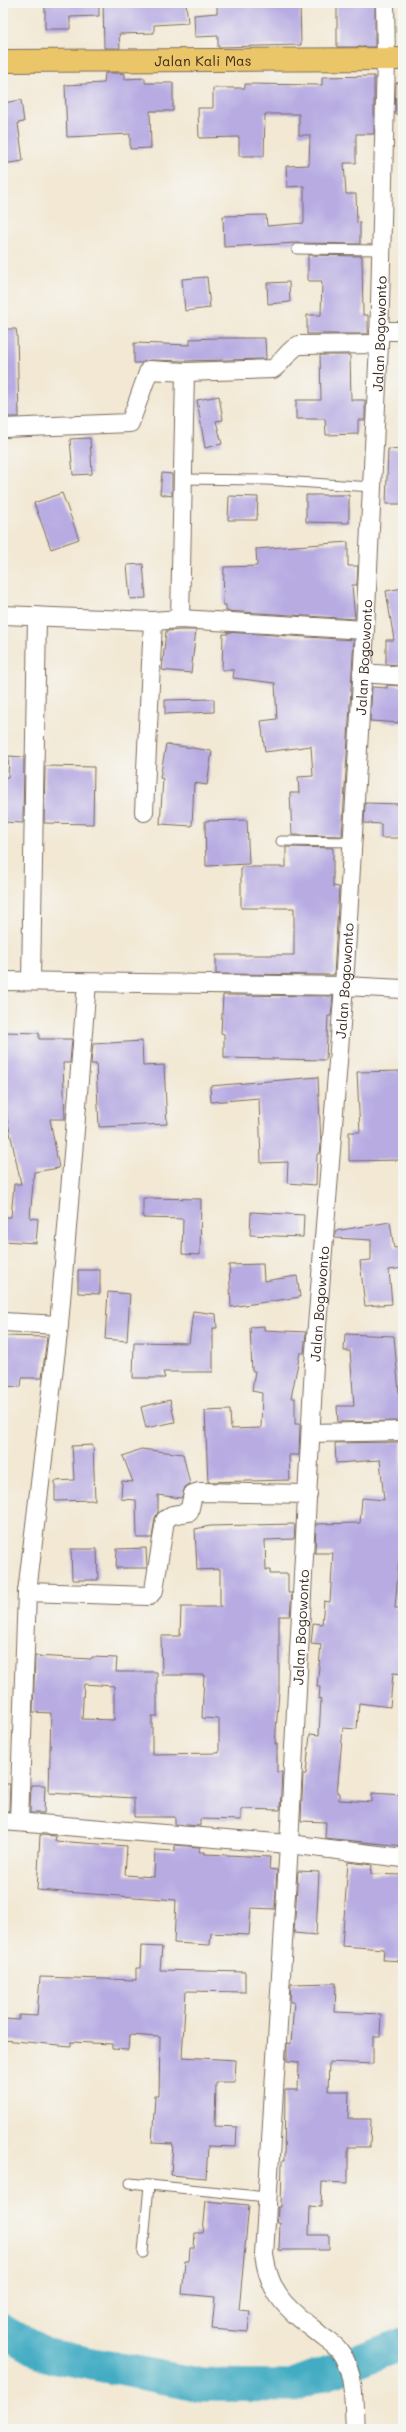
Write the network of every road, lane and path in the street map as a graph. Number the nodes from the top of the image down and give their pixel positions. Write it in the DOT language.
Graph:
graph roads {
  1 [pos="385,3"];
  2 [pos="394,59"];
  3 [pos="3,61"];
  4 [pos="297,248"];
  5 [pos="381,250"];
  6 [pos="403,331"];
  7 [pos="379,338"];
  8 [pos="186,372"];
  9 [pos="3,428"];
  10 [pos="183,479"];
  11 [pos="372,487"];
  12 [pos="3,614"];
  13 [pos="37,616"];
  14 [pos="180,619"];
  15 [pos="154,621"];
  16 [pos="365,630"];
  17 [pos="362,673"];
  18 [pos="403,676"];
  19 [pos="144,812"];
  20 [pos="281,841"];
  21 [pos="353,842"];
  22 [pos="3,981"];
  23 [pos="31,981"];
  24 [pos="87,983"];
  25 [pos="344,986"];
  26 [pos="403,989"];
  27 [pos="3,1322"];
  28 [pos="59,1325"];
  29 [pos="403,1431"];
  30 [pos="311,1433"];
  31 [pos="308,1494"];
  32 [pos="27,1592"];
  33 [pos="11,1821"];
  34 [pos="290,1844"];
  35 [pos="403,1858"];
  36 [pos="130,2183"];
  37 [pos="149,2185"];
  38 [pos="267,2197"];
  39 [pos="143,2253"];
  40 [pos="355,2429"];
  1 -- 2 [label="street, Jalan Bogowonto"];
  2 -- 3 [label="main road, Jalan Kali Mas"];
  2 -- 5 [label="street, Jalan Bogowonto"];
  4 -- 5 [label="lane"];
  5 -- 7 [label="street, Jalan Bogowonto"];
  6 -- 7 [label="street"];
  7 -- 8 [label="street"];
  7 -- 11 [label="street, Jalan Bogowonto"];
  8 -- 9 [label="street"];
  8 -- 10 [label="street"];
  10 -- 11 [label="lane"];
  10 -- 14 [label="street"];
  11 -- 16 [label="street, Jalan Bogowonto"];
  12 -- 13 [label="street"];
  13 -- 15 [label="street"];
  13 -- 23 [label="street"];
  14 -- 15 [label="street"];
  14 -- 16 [label="street"];
  15 -- 19 [label="street"];
  16 -- 17 [label="street, Jalan Bogowonto"];
  17 -- 18 [label="street"];
  17 -- 21 [label="street, Jalan Bogowonto"];
  20 -- 21 [label="lane"];
  21 -- 25 [label="street, Jalan Bogowonto"];
  22 -- 23 [label="street"];
  23 -- 24 [label="street"];
  24 -- 25 [label="street"];
  24 -- 28 [label="street"];
  25 -- 26 [label="street"];
  25 -- 30 [label="street, Jalan Bogowonto"];
  27 -- 28 [label="street"];
  28 -- 32 [label="street"];
  29 -- 30 [label="street"];
  30 -- 31 [label="street, Jalan Bogowonto"];
  31 -- 32 [label="street"];
  31 -- 34 [label="street, Jalan Bogowonto"];
  32 -- 33 [label="street"];
  33 -- 34 [label="street"];
  34 -- 35 [label="street"];
  34 -- 38 [label="street, Jalan Bogowonto"];
  36 -- 37 [label="lane"];
  37 -- 38 [label="lane"];
  37 -- 39 [label="lane"];
  38 -- 40 [label="street, Jalan Bogowonto"];
}
